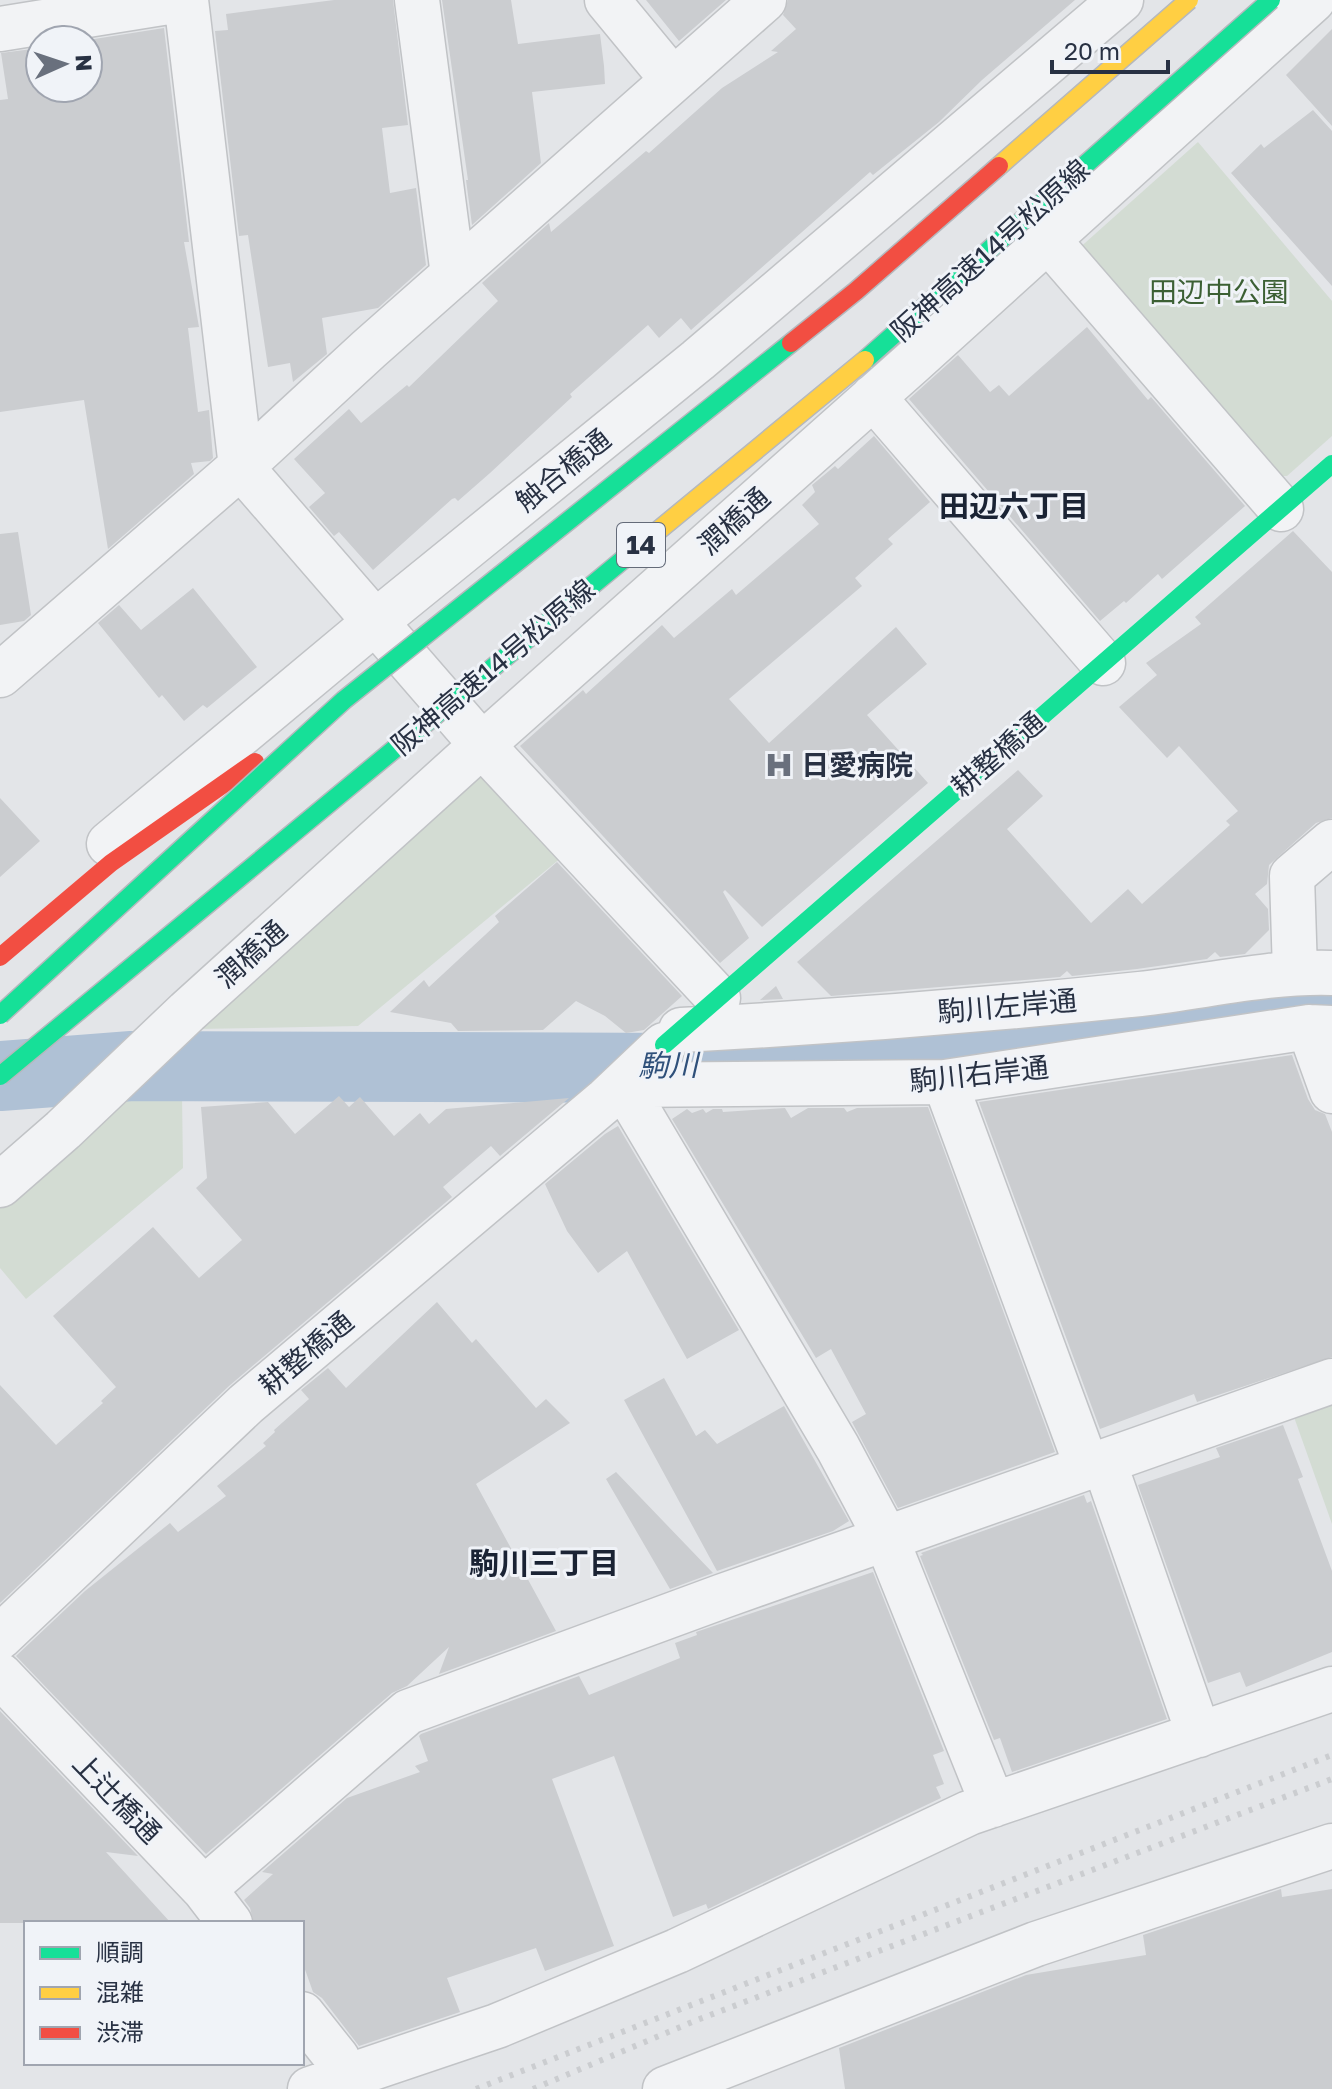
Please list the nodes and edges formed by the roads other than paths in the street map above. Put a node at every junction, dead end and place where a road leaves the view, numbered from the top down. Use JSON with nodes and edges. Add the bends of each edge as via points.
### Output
{"nodes":[{"id":1,"x":183,"y":0,"type":"edge"},
{"id":2,"x":417,"y":0,"type":"edge"},
{"id":3,"x":607,"y":0,"type":"edge"},
{"id":4,"x":764,"y":0,"type":"edge"},
{"id":5,"x":1121,"y":0,"type":"edge"},
{"id":6,"x":1189,"y":0,"type":"edge"},
{"id":7,"x":1271,"y":0,"type":"edge"},
{"id":8,"x":1313,"y":0,"type":"edge"},
{"id":9,"x":0,"y":29,"type":"edge"},
{"id":10,"x":673,"y":80,"type":"junction"},
{"id":11,"x":1048,"y":240,"type":"junction"},
{"id":12,"x":453,"y":275,"type":"junction"},
{"id":13,"x":873,"y":397,"type":"junction"},
{"id":14,"x":1332,"y":464,"type":"edge"},
{"id":15,"x":241,"y":467,"type":"junction"},
{"id":16,"x":1281,"y":509,"type":"junction"},
{"id":17,"x":374,"y":623,"type":"junction"},
{"id":18,"x":1103,"y":663,"type":"junction"},
{"id":19,"x":0,"y":675,"type":"edge"},
{"id":20,"x":344,"y":700,"type":"junction"},
{"id":21,"x":482,"y":745,"type":"junction"},
{"id":22,"x":1332,"y":842,"type":"edge"},
{"id":23,"x":0,"y":935,"type":"edge"},
{"id":24,"x":0,"y":957,"type":"edge"},
{"id":25,"x":1313,"y":972,"type":"edge"},
{"id":26,"x":718,"y":998,"type":"junction"},
{"id":27,"x":0,"y":1015,"type":"edge"},
{"id":28,"x":1320,"y":1028,"type":"edge"},
{"id":29,"x":46,"y":1038,"type":"junction"},
{"id":30,"x":673,"y":1038,"type":"junction"},
{"id":31,"x":0,"y":1076,"type":"edge"},
{"id":32,"x":945,"y":1082,"type":"junction"},
{"id":33,"x":624,"y":1084,"type":"junction"},
{"id":34,"x":0,"y":1091,"type":"edge"},
{"id":35,"x":1332,"y":1091,"type":"edge"},
{"id":36,"x":0,"y":1185,"type":"edge"},
{"id":37,"x":1332,"y":1381,"type":"edge"},
{"id":38,"x":1096,"y":1464,"type":"junction"},
{"id":39,"x":886,"y":1538,"type":"junction"},
{"id":40,"x":0,"y":1637,"type":"edge"},
{"id":41,"x":0,"y":1675,"type":"edge"},
{"id":42,"x":1332,"y":1689,"type":"edge"},
{"id":43,"x":1199,"y":1735,"type":"junction"},
{"id":44,"x":993,"y":1805,"type":"junction"},
{"id":45,"x":1332,"y":1846,"type":"edge"},
{"id":46,"x":204,"y":1889,"type":"junction"},
{"id":47,"x":228,"y":1921,"type":"edge"},
{"id":48,"x":304,"y":2017,"type":"edge"},
{"id":49,"x":333,"y":2082,"type":"edge"},
{"id":50,"x":665,"y":2089,"type":"edge"}],
"edges":[{"from":1,"to":9,"type":"street"},
{"from":1,"to":15,"type":"street"},
{"from":2,"to":12,"type":"street"},
{"from":3,"to":10,"type":"street"},
{"from":4,"to":10,"type":"street"},
{"from":5,"to":17,"type":"street","name":"触合橋通","via":[[698,360]]},
{"from":6,"to":20,"type":"main road","name":"阪神高速14号松原線","number":"14","bridge":true,"via":[[856,291]]},
{"from":7,"to":29,"type":"main road","name":"阪神高速14号松原線","number":"14","bridge":true,"via":[[896,334]]},
{"from":8,"to":11,"type":"street","name":"潤橋通"},
{"from":10,"to":12,"type":"street"},
{"from":11,"to":13,"type":"street","name":"潤橋通"},
{"from":11,"to":16,"type":"street"},
{"from":12,"to":15,"type":"street"},
{"from":13,"to":18,"type":"street"},
{"from":13,"to":21,"type":"street","name":"潤橋通"},
{"from":14,"to":16,"type":"main road","name":"耕整橋通"},
{"from":15,"to":17,"type":"street"},
{"from":15,"to":19,"type":"street"},
{"from":16,"to":18,"type":"main road","name":"耕整橋通"},
{"from":17,"to":21,"type":"street"},
{"from":17,"to":23,"type":"street","name":"触合橋通"},
{"from":18,"to":26,"type":"main road","name":"耕整橋通"},
{"from":20,"to":24,"type":"main road","bridge":true,"via":[[111,863]]},
{"from":20,"to":27,"type":"main road","name":"阪神高速14号松原線","number":"14","bridge":true},
{"from":21,"to":26,"type":"street"},
{"from":21,"to":36,"type":"street","name":"潤橋通"},
{"from":22,"to":25,"type":"street","via":[[1292,876]]},
{"from":25,"to":30,"type":"street","name":"駒川左岸通","via":[[1141,994]]},
{"from":26,"to":30,"type":"main road","name":"耕整橋通"},
{"from":28,"to":32,"type":"street","name":"駒川右岸通"},
{"from":28,"to":35,"type":"street"},
{"from":29,"to":31,"type":"main road","name":"阪神高速14号松原線","number":"14","bridge":true},
{"from":29,"to":34,"type":"main road","bridge":true},
{"from":30,"to":33,"type":"street","name":"耕整橋通"},
{"from":32,"to":33,"type":"street","name":"駒川右岸通"},
{"from":32,"to":38,"type":"street"},
{"from":33,"to":39,"type":"street"},
{"from":33,"to":40,"type":"street","name":"耕整橋通","via":[[246,1404]]},
{"from":37,"to":38,"type":"street"},
{"from":38,"to":39,"type":"street"},
{"from":38,"to":43,"type":"street"},
{"from":39,"to":44,"type":"street"},
{"from":39,"to":46,"type":"street","via":[[408,1712]]},
{"from":41,"to":46,"type":"street","name":"上辻橋通"},
{"from":42,"to":43,"type":"street"},
{"from":43,"to":44,"type":"street"},
{"from":44,"to":49,"type":"street","via":[[677,1951],[497,2026]]},
{"from":45,"to":50,"type":"street","via":[[1036,1944]]},
{"from":46,"to":47,"type":"street","name":"上辻橋通"},
{"from":48,"to":49,"type":"street","via":[[337,2058]]}]}
